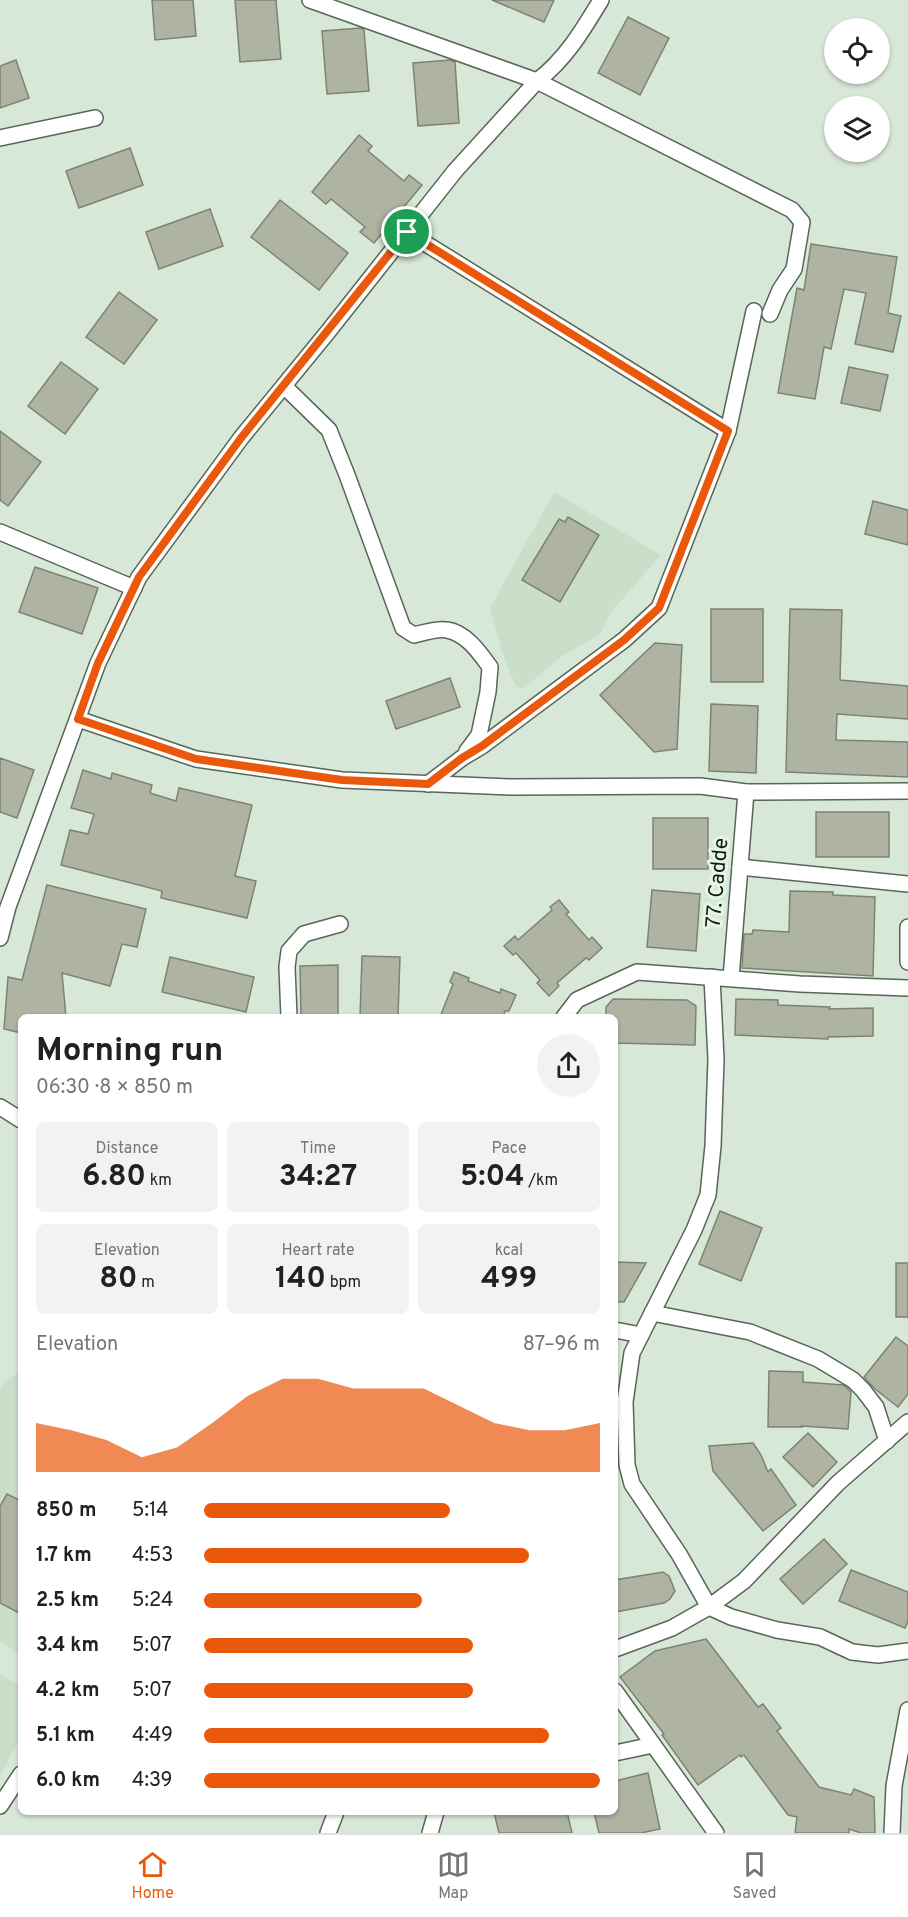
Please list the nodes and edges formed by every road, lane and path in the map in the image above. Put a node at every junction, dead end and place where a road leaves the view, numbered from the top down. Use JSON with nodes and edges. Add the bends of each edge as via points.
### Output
{"nodes":[{"id":1,"x":310,"y":0,"type":"edge"},
{"id":2,"x":601,"y":0,"type":"edge"},
{"id":3,"x":537,"y":81,"type":"junction"},
{"id":4,"x":95,"y":118,"type":"dead end"},
{"id":5,"x":0,"y":138,"type":"edge"},
{"id":6,"x":407,"y":232,"type":"junction"},
{"id":7,"x":754,"y":311,"type":"dead end"},
{"id":8,"x":770,"y":314,"type":"dead end"},
{"id":9,"x":284,"y":386,"type":"junction"},
{"id":10,"x":728,"y":431,"type":"junction"},
{"id":11,"x":0,"y":532,"type":"edge"},
{"id":12,"x":134,"y":588,"type":"junction"},
{"id":13,"x":78,"y":719,"type":"junction"},
{"id":14,"x":462,"y":758,"type":"junction"},
{"id":15,"x":428,"y":784,"type":"junction"},
{"id":16,"x":908,"y":791,"type":"edge"},
{"id":17,"x":746,"y":792,"type":"junction"},
{"id":18,"x":740,"y":867,"type":"junction"},
{"id":19,"x":908,"y":884,"type":"edge"},
{"id":20,"x":340,"y":924,"type":"dead end"},
{"id":21,"x":908,"y":927,"type":"edge"},
{"id":22,"x":0,"y":938,"type":"edge"},
{"id":23,"x":908,"y":962,"type":"edge"},
{"id":24,"x":712,"y":977,"type":"junction"},
{"id":25,"x":731,"y":978,"type":"junction"},
{"id":26,"x":908,"y":988,"type":"edge"},
{"id":27,"x":289,"y":1014,"type":"edge"},
{"id":28,"x":566,"y":1014,"type":"edge"},
{"id":29,"x":0,"y":1107,"type":"edge"},
{"id":30,"x":18,"y":1118,"type":"edge"},
{"id":31,"x":652,"y":1313,"type":"junction"},
{"id":32,"x":618,"y":1331,"type":"edge"},
{"id":33,"x":641,"y":1335,"type":"junction"},
{"id":34,"x":908,"y":1422,"type":"edge"},
{"id":35,"x":886,"y":1441,"type":"junction"},
{"id":36,"x":709,"y":1607,"type":"junction"},
{"id":37,"x":618,"y":1648,"type":"edge"},
{"id":38,"x":908,"y":1652,"type":"edge"},
{"id":39,"x":618,"y":1695,"type":"edge"},
{"id":40,"x":908,"y":1710,"type":"edge"},
{"id":41,"x":653,"y":1744,"type":"junction"},
{"id":42,"x":618,"y":1752,"type":"edge"},
{"id":43,"x":18,"y":1779,"type":"edge"},
{"id":44,"x":0,"y":1806,"type":"edge"},
{"id":45,"x":335,"y":1815,"type":"edge"},
{"id":46,"x":435,"y":1815,"type":"edge"},
{"id":47,"x":328,"y":1833,"type":"edge"},
{"id":48,"x":430,"y":1833,"type":"edge"},
{"id":49,"x":716,"y":1833,"type":"edge"},
{"id":50,"x":891,"y":1833,"type":"edge"}],
"edges":[{"from":1,"to":3,"type":"street"},
{"from":2,"to":3,"type":"street","via":[[572,45],[553,69]]},
{"from":3,"to":6,"type":"street","via":[[455,171]]},
{"from":3,"to":8,"type":"street","via":[[792,210],[802,222],[794,268]]},
{"from":4,"to":5,"type":"street"},
{"from":6,"to":9,"type":"street"},
{"from":6,"to":10,"type":"street"},
{"from":7,"to":10,"type":"street"},
{"from":9,"to":12,"type":"street","via":[[241,438]]},
{"from":9,"to":14,"type":"street","via":[[329,430],[403,628],[414,635],[446,629],[460,635],[490,667],[479,735]]},
{"from":10,"to":14,"type":"street","via":[[659,608],[624,640]]},
{"from":11,"to":12,"type":"street"},
{"from":12,"to":13,"type":"street","via":[[98,663]]},
{"from":13,"to":15,"type":"street","via":[[196,759],[342,780]]},
{"from":13,"to":22,"type":"street"},
{"from":14,"to":15,"type":"street"},
{"from":15,"to":17,"type":"street","via":[[700,786]]},
{"from":16,"to":17,"type":"street"},
{"from":17,"to":18,"type":"street","name":"77. Cadde"},
{"from":18,"to":19,"type":"street"},
{"from":18,"to":25,"type":"street","name":"77. Cadde"},
{"from":20,"to":27,"type":"street","via":[[304,934],[289,951]]},
{"from":21,"to":23,"type":"street"},
{"from":24,"to":25,"type":"street"},
{"from":24,"to":28,"type":"street","via":[[637,972],[577,1000]]},
{"from":24,"to":31,"type":"street","via":[[716,1059],[708,1195]]},
{"from":25,"to":26,"type":"street"},
{"from":29,"to":30,"type":"street"},
{"from":31,"to":33,"type":"street"},
{"from":31,"to":35,"type":"street","via":[[750,1332],[818,1359],[863,1390],[876,1407]]},
{"from":32,"to":33,"type":"street"},
{"from":33,"to":36,"type":"street","via":[[632,1353],[625,1402],[627,1465],[632,1484]]},
{"from":34,"to":35,"type":"street"},
{"from":35,"to":36,"type":"street","via":[[838,1483],[744,1581]]},
{"from":36,"to":37,"type":"street","via":[[672,1628]]},
{"from":36,"to":38,"type":"street","via":[[777,1630],[820,1637],[852,1652]]},
{"from":39,"to":41,"type":"street"},
{"from":40,"to":50,"type":"street","via":[[894,1786]]},
{"from":41,"to":42,"type":"street"},
{"from":41,"to":49,"type":"street"},
{"from":43,"to":44,"type":"street"},
{"from":45,"to":47,"type":"street"},
{"from":46,"to":48,"type":"street"}]}
